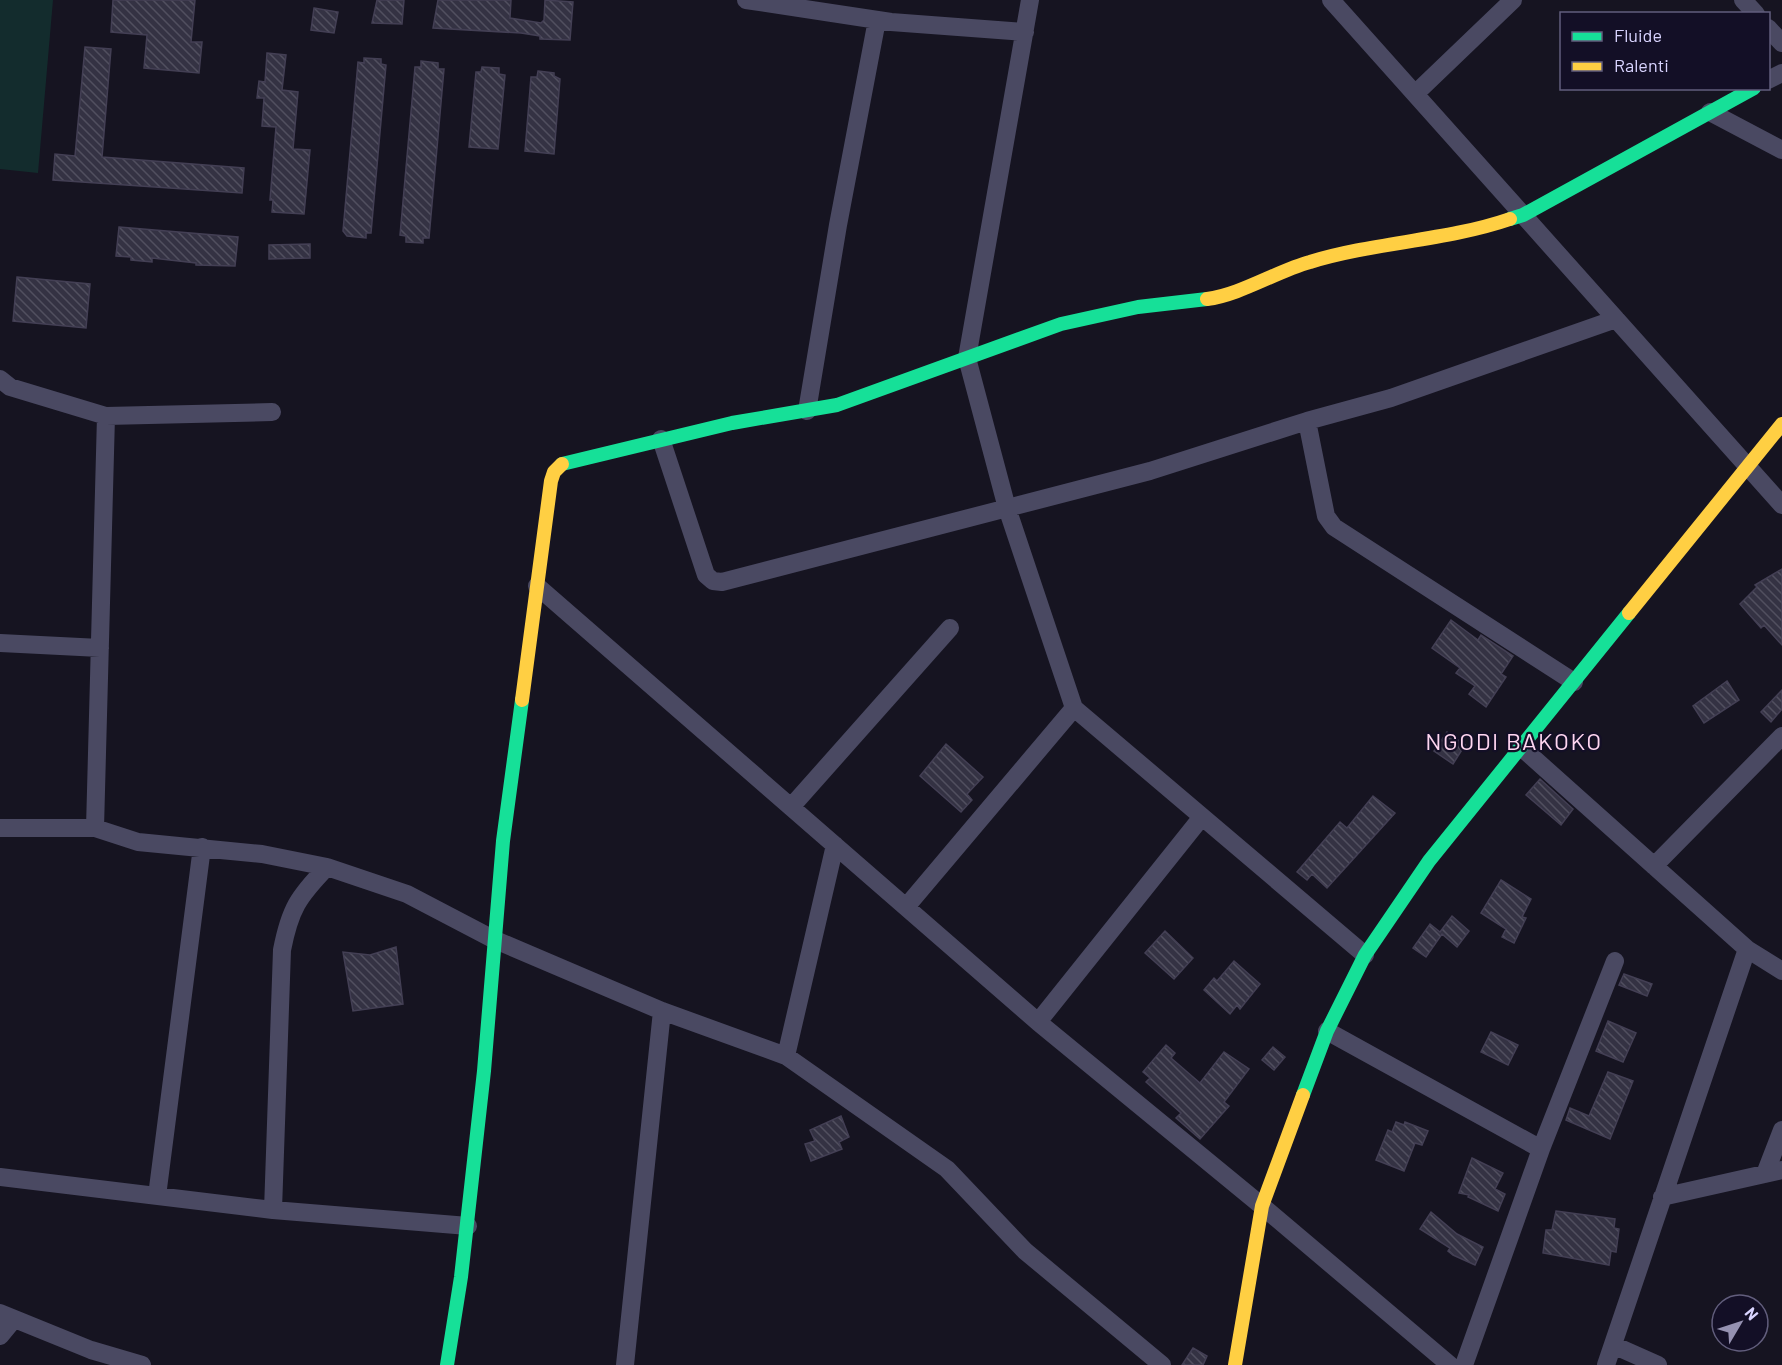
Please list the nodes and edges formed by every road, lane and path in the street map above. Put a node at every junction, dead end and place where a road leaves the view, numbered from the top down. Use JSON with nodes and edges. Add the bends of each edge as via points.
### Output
{"nodes":[{"id":1,"x":746,"y":0,"type":"edge"},
{"id":2,"x":1030,"y":0,"type":"edge"},
{"id":3,"x":1331,"y":0,"type":"edge"},
{"id":4,"x":1513,"y":0,"type":"edge"},
{"id":5,"x":1743,"y":0,"type":"edge"},
{"id":6,"x":1754,"y":12,"type":"edge"},
{"id":7,"x":877,"y":20,"type":"junction"},
{"id":8,"x":1770,"y":30,"type":"edge"},
{"id":9,"x":1025,"y":32,"type":"junction"},
{"id":10,"x":1782,"y":43,"type":"edge"},
{"id":11,"x":1750,"y":90,"type":"edge"},
{"id":12,"x":1415,"y":94,"type":"junction"},
{"id":13,"x":1710,"y":112,"type":"junction"},
{"id":14,"x":1782,"y":150,"type":"edge"},
{"id":15,"x":1523,"y":214,"type":"junction"},
{"id":16,"x":1616,"y":319,"type":"junction"},
{"id":17,"x":967,"y":358,"type":"junction"},
{"id":18,"x":0,"y":380,"type":"edge"},
{"id":19,"x":807,"y":411,"type":"junction"},
{"id":20,"x":272,"y":412,"type":"dead end"},
{"id":21,"x":106,"y":416,"type":"junction"},
{"id":22,"x":1307,"y":421,"type":"junction"},
{"id":23,"x":1782,"y":424,"type":"edge"},
{"id":24,"x":662,"y":439,"type":"junction"},
{"id":25,"x":1749,"y":468,"type":"junction"},
{"id":26,"x":1782,"y":505,"type":"edge"},
{"id":27,"x":1007,"y":508,"type":"junction"},
{"id":28,"x":537,"y":586,"type":"junction"},
{"id":29,"x":950,"y":628,"type":"dead end"},
{"id":30,"x":0,"y":643,"type":"edge"},
{"id":31,"x":100,"y":648,"type":"junction"},
{"id":32,"x":1574,"y":682,"type":"junction"},
{"id":33,"x":1074,"y":708,"type":"junction"},
{"id":34,"x":1780,"y":743,"type":"edge"},
{"id":35,"x":1521,"y":747,"type":"junction"},
{"id":36,"x":791,"y":807,"type":"junction"},
{"id":37,"x":1201,"y":818,"type":"junction"},
{"id":38,"x":0,"y":828,"type":"edge"},
{"id":39,"x":95,"y":828,"type":"junction"},
{"id":40,"x":835,"y":845,"type":"junction"},
{"id":41,"x":202,"y":847,"type":"junction"},
{"id":42,"x":1654,"y":866,"type":"junction"},
{"id":43,"x":327,"y":867,"type":"junction"},
{"id":44,"x":906,"y":907,"type":"junction"},
{"id":45,"x":492,"y":939,"type":"junction"},
{"id":46,"x":1747,"y":949,"type":"junction"},
{"id":47,"x":1365,"y":955,"type":"junction"},
{"id":48,"x":1615,"y":961,"type":"dead end"},
{"id":49,"x":1782,"y":971,"type":"edge"},
{"id":50,"x":662,"y":1011,"type":"junction"},
{"id":51,"x":1038,"y":1022,"type":"junction"},
{"id":52,"x":1327,"y":1031,"type":"junction"},
{"id":53,"x":786,"y":1056,"type":"junction"},
{"id":54,"x":1782,"y":1130,"type":"edge"},
{"id":55,"x":1541,"y":1149,"type":"junction"},
{"id":56,"x":1774,"y":1172,"type":"edge"},
{"id":57,"x":0,"y":1177,"type":"edge"},
{"id":58,"x":157,"y":1196,"type":"junction"},
{"id":59,"x":1662,"y":1197,"type":"junction"},
{"id":60,"x":1263,"y":1206,"type":"junction"},
{"id":61,"x":273,"y":1210,"type":"junction"},
{"id":62,"x":468,"y":1226,"type":"junction"},
{"id":63,"x":7,"y":1316,"type":"edge"},
{"id":64,"x":0,"y":1336,"type":"edge"},
{"id":65,"x":1613,"y":1344,"type":"junction"},
{"id":66,"x":142,"y":1365,"type":"edge"},
{"id":67,"x":447,"y":1365,"type":"edge"},
{"id":68,"x":625,"y":1365,"type":"edge"},
{"id":69,"x":1162,"y":1365,"type":"edge"},
{"id":70,"x":1235,"y":1365,"type":"edge"},
{"id":71,"x":1450,"y":1365,"type":"edge"},
{"id":72,"x":1464,"y":1365,"type":"edge"},
{"id":73,"x":1606,"y":1365,"type":"edge"},
{"id":74,"x":1658,"y":1365,"type":"edge"}],
"edges":[{"from":1,"to":7,"type":"street"},
{"from":2,"to":9,"type":"street"},
{"from":3,"to":12,"type":"street"},
{"from":4,"to":12,"type":"street"},
{"from":5,"to":6,"type":"street"},
{"from":7,"to":9,"type":"street"},
{"from":7,"to":19,"type":"street"},
{"from":8,"to":10,"type":"street"},
{"from":9,"to":17,"type":"street"},
{"from":11,"to":13,"type":"street"},
{"from":12,"to":15,"type":"street"},
{"from":13,"to":14,"type":"street"},
{"from":13,"to":15,"type":"street"},
{"from":15,"to":16,"type":"street"},
{"from":15,"to":17,"type":"street","via":[[1486,227],[1375,245],[1308,262],[1213,298],[1138,307],[1061,324]]},
{"from":16,"to":22,"type":"street","via":[[1391,398]]},
{"from":16,"to":25,"type":"street"},
{"from":17,"to":19,"type":"street","via":[[881,391]]},
{"from":17,"to":27,"type":"street"},
{"from":18,"to":21,"type":"street","via":[[10,387]]},
{"from":19,"to":24,"type":"street"},
{"from":20,"to":21,"type":"street"},
{"from":21,"to":31,"type":"street"},
{"from":22,"to":27,"type":"street","via":[[1150,471]]},
{"from":22,"to":32,"type":"street","via":[[1326,516],[1334,526]]},
{"from":23,"to":25,"type":"street"},
{"from":24,"to":27,"type":"street","via":[[706,575],[722,582]]},
{"from":24,"to":28,"type":"street","via":[[559,466],[552,481]]},
{"from":25,"to":26,"type":"street"},
{"from":25,"to":32,"type":"street"},
{"from":27,"to":33,"type":"street"},
{"from":28,"to":36,"type":"street"},
{"from":28,"to":45,"type":"street"},
{"from":29,"to":36,"type":"street"},
{"from":30,"to":31,"type":"street"},
{"from":31,"to":39,"type":"street"},
{"from":32,"to":35,"type":"street"},
{"from":33,"to":37,"type":"street"},
{"from":33,"to":44,"type":"street"},
{"from":34,"to":42,"type":"street"},
{"from":35,"to":42,"type":"street"},
{"from":35,"to":47,"type":"street","via":[[1429,861]]},
{"from":36,"to":40,"type":"street"},
{"from":37,"to":47,"type":"street"},
{"from":37,"to":51,"type":"street"},
{"from":38,"to":39,"type":"street"},
{"from":39,"to":41,"type":"street","via":[[138,842]]},
{"from":40,"to":44,"type":"street"},
{"from":40,"to":53,"type":"street"},
{"from":41,"to":43,"type":"street"},
{"from":41,"to":58,"type":"street"},
{"from":42,"to":46,"type":"street"},
{"from":43,"to":45,"type":"street","via":[[407,894]]},
{"from":43,"to":61,"type":"street","via":[[303,891],[292,912],[282,950]]},
{"from":44,"to":51,"type":"street"},
{"from":45,"to":50,"type":"street"},
{"from":45,"to":62,"type":"street","via":[[484,1071]]},
{"from":46,"to":49,"type":"street"},
{"from":46,"to":59,"type":"street"},
{"from":47,"to":52,"type":"street"},
{"from":48,"to":55,"type":"street"},
{"from":50,"to":53,"type":"street"},
{"from":50,"to":68,"type":"street"},
{"from":51,"to":60,"type":"street"},
{"from":52,"to":55,"type":"street"},
{"from":52,"to":60,"type":"street"},
{"from":53,"to":69,"type":"street","via":[[947,1169],[1025,1251]]},
{"from":54,"to":56,"type":"street"},
{"from":55,"to":72,"type":"street"},
{"from":56,"to":59,"type":"street"},
{"from":57,"to":58,"type":"street"},
{"from":58,"to":61,"type":"street"},
{"from":59,"to":65,"type":"street"},
{"from":60,"to":70,"type":"street"},
{"from":60,"to":71,"type":"street"},
{"from":61,"to":62,"type":"street"},
{"from":62,"to":67,"type":"street"},
{"from":63,"to":64,"type":"street"},
{"from":63,"to":66,"type":"street","via":[[91,1350]]},
{"from":65,"to":73,"type":"street"},
{"from":65,"to":74,"type":"street"}]}
